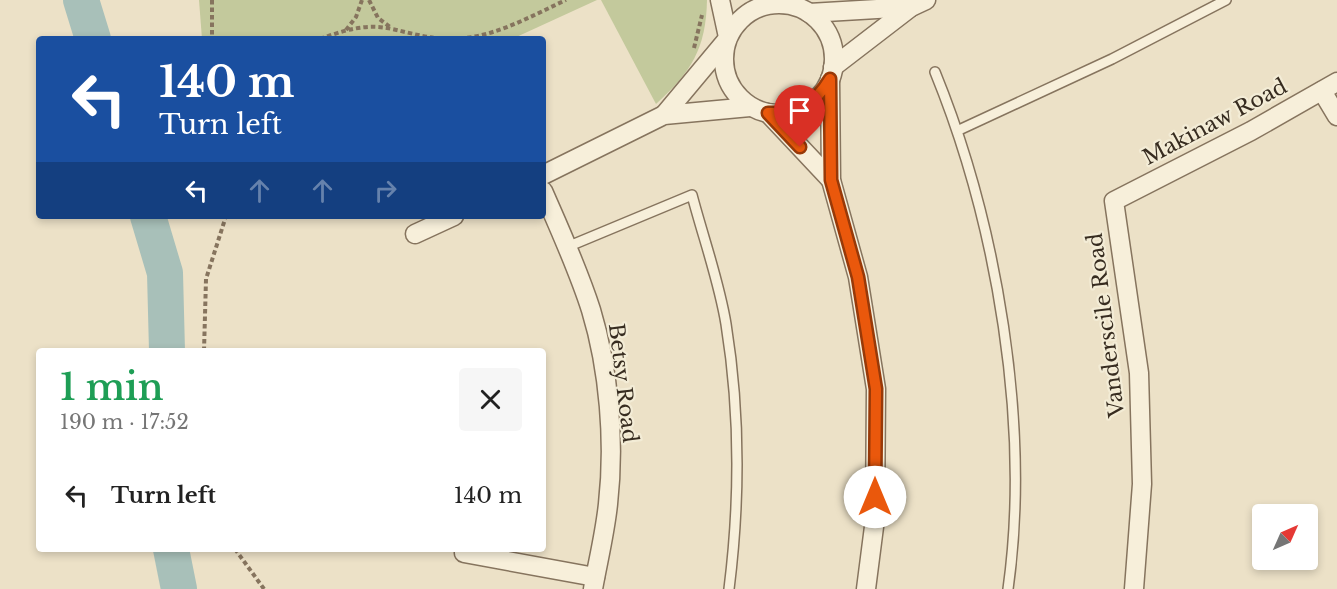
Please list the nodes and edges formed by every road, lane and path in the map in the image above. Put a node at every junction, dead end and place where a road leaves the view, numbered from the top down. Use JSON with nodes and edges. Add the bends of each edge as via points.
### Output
{"nodes":[{"id":1,"x":212,"y":0,"type":"edge"},
{"id":2,"x":362,"y":0,"type":"edge"},
{"id":3,"x":369,"y":0,"type":"edge"},
{"id":4,"x":566,"y":0,"type":"edge"},
{"id":5,"x":720,"y":0,"type":"edge"},
{"id":6,"x":1226,"y":0,"type":"edge"},
{"id":7,"x":918,"y":3,"type":"edge"},
{"id":8,"x":796,"y":6,"type":"edge"},
{"id":9,"x":702,"y":10,"type":"dead end"},
{"id":10,"x":392,"y":29,"type":"junction"},
{"id":11,"x":346,"y":30,"type":"junction"},
{"id":12,"x":212,"y":36,"type":"edge"},
{"id":13,"x":329,"y":36,"type":"edge"},
{"id":14,"x":418,"y":36,"type":"edge"},
{"id":15,"x":474,"y":36,"type":"edge"},
{"id":16,"x":727,"y":39,"type":"junction"},
{"id":17,"x":691,"y":54,"type":"dead end"},
{"id":18,"x":935,"y":72,"type":"dead end"},
{"id":19,"x":832,"y":73,"type":"junction"},
{"id":20,"x":1330,"y":86,"type":"edge"},
{"id":21,"x":750,"y":107,"type":"junction"},
{"id":22,"x":768,"y":113,"type":"junction"},
{"id":23,"x":664,"y":116,"type":"junction"},
{"id":24,"x":1337,"y":116,"type":"edge"},
{"id":25,"x":959,"y":130,"type":"junction"},
{"id":26,"x":546,"y":174,"type":"edge"},
{"id":27,"x":831,"y":180,"type":"junction"},
{"id":28,"x":546,"y":198,"type":"edge"},
{"id":29,"x":1114,"y":201,"type":"joint"},
{"id":30,"x":225,"y":219,"type":"edge"},
{"id":31,"x":448,"y":219,"type":"edge"},
{"id":32,"x":416,"y":234,"type":"dead end"},
{"id":33,"x":567,"y":246,"type":"junction"},
{"id":34,"x":204,"y":348,"type":"edge"},
{"id":35,"x":237,"y":552,"type":"edge"},
{"id":36,"x":464,"y":553,"type":"dead end"},
{"id":37,"x":594,"y":583,"type":"edge"},
{"id":38,"x":264,"y":589,"type":"edge"},
{"id":39,"x":729,"y":589,"type":"edge"},
{"id":40,"x":866,"y":589,"type":"edge"},
{"id":41,"x":1008,"y":589,"type":"edge"},
{"id":42,"x":1134,"y":589,"type":"edge"}],
"edges":[{"from":1,"to":12,"type":"path"},
{"from":2,"to":11,"type":"path"},
{"from":3,"to":10,"type":"path","via":[[378,18]]},
{"from":4,"to":15,"type":"path","via":[[514,25]]},
{"from":5,"to":16,"type":"street"},
{"from":6,"to":25,"type":"lane","via":[[1113,59]]},
{"from":7,"to":8,"type":"street"},
{"from":7,"to":19,"type":"street"},
{"from":8,"to":16,"type":"street","via":[[762,6],[742,18]]},
{"from":8,"to":19,"type":"street","via":[[821,24],[829,37]]},
{"from":9,"to":17,"type":"path"},
{"from":10,"to":11,"type":"path"},
{"from":10,"to":14,"type":"path"},
{"from":11,"to":13,"type":"path"},
{"from":16,"to":21,"type":"street","via":[[723,59],[727,78]]},
{"from":16,"to":23,"type":"street"},
{"from":18,"to":25,"type":"lane"},
{"from":19,"to":22,"type":"street","via":[[820,96],[805,107],[787,114]]},
{"from":19,"to":27,"type":"street"},
{"from":20,"to":24,"type":"street"},
{"from":20,"to":29,"type":"street","name":"Makinaw Road"},
{"from":21,"to":22,"type":"street"},
{"from":21,"to":23,"type":"street"},
{"from":22,"to":27,"type":"street"},
{"from":23,"to":26,"type":"street"},
{"from":25,"to":41,"type":"lane","via":[[980,203],[1006,352],[1013,419]]},
{"from":27,"to":40,"type":"street","via":[[858,277],[876,389],[875,519]]},
{"from":28,"to":33,"type":"street","name":"Betsy Road"},
{"from":29,"to":42,"type":"street","name":"Vanderscile Road","via":[[1139,373],[1142,484]]},
{"from":30,"to":34,"type":"path","via":[[206,279]]},
{"from":31,"to":32,"type":"street"},
{"from":33,"to":37,"type":"street","name":"Betsy Road","via":[[599,340],[608,419],[609,502]]},
{"from":33,"to":39,"type":"lane","via":[[692,195],[726,322],[737,436],[734,553]]},
{"from":35,"to":38,"type":"path"},
{"from":36,"to":37,"type":"street"}]}
